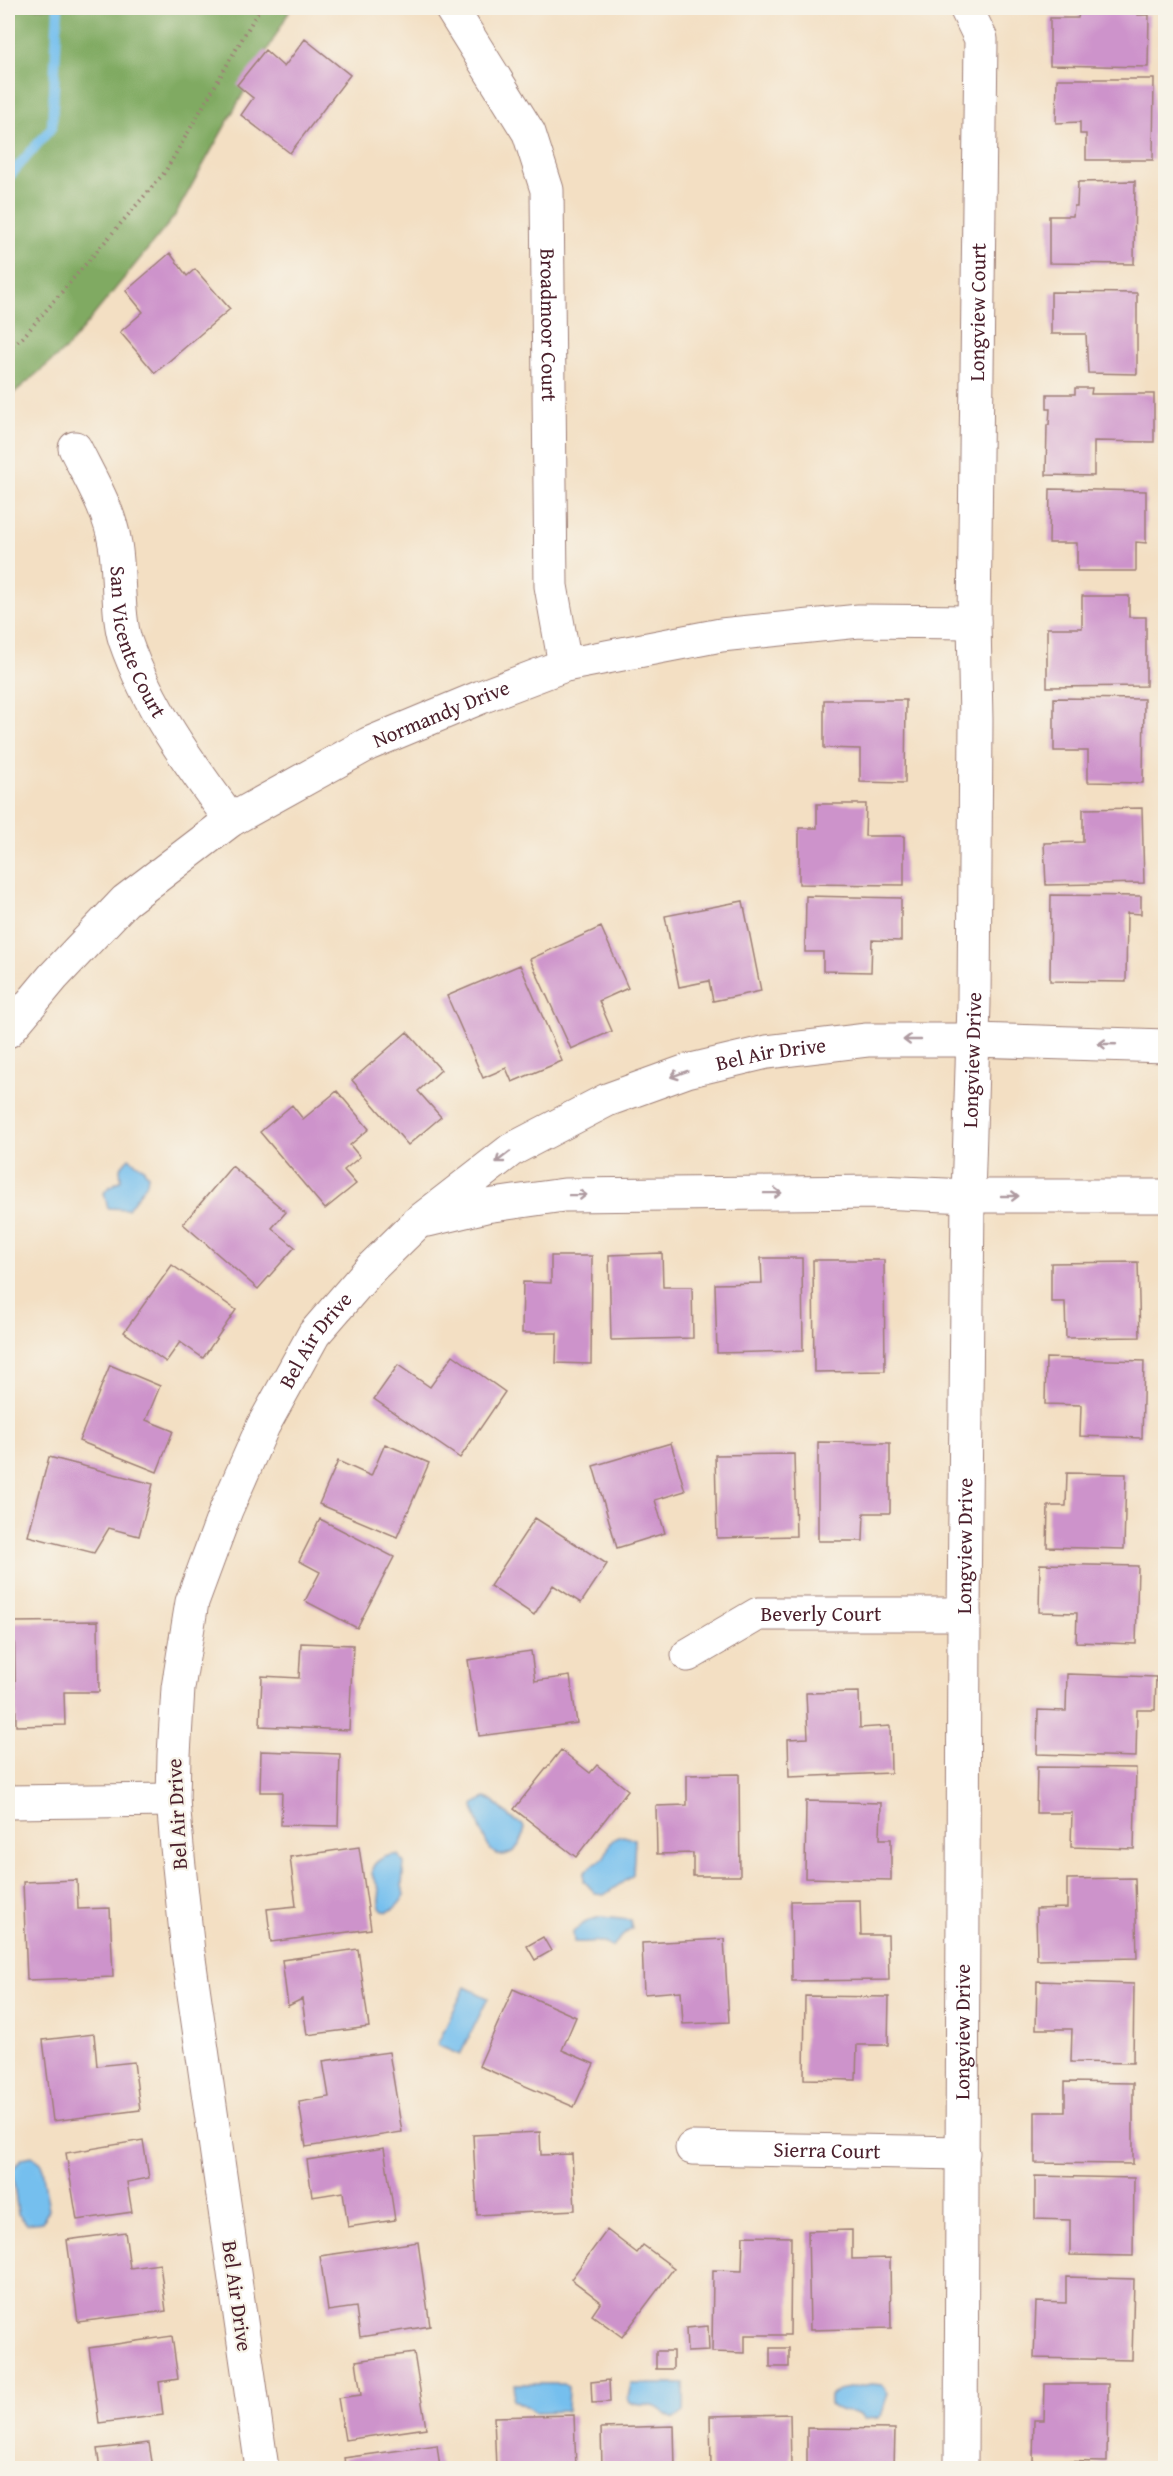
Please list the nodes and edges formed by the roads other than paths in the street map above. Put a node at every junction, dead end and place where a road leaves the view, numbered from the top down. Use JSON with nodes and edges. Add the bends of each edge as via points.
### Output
{"nodes":[{"id":1,"x":451,"y":8,"type":"edge"},
{"id":2,"x":966,"y":8,"type":"edge"},
{"id":3,"x":75,"y":448,"type":"dead end"},
{"id":4,"x":974,"y":621,"type":"junction"},
{"id":5,"x":565,"y":665,"type":"junction"},
{"id":6,"x":231,"y":819,"type":"junction"},
{"id":7,"x":8,"y":1031,"type":"edge"},
{"id":8,"x":974,"y":1040,"type":"junction"},
{"id":9,"x":1166,"y":1046,"type":"edge"},
{"id":10,"x":968,"y":1196,"type":"junction"},
{"id":11,"x":1166,"y":1196,"type":"edge"},
{"id":12,"x":417,"y":1223,"type":"junction"},
{"id":13,"x":964,"y":1614,"type":"junction"},
{"id":14,"x":688,"y":1655,"type":"dead end"},
{"id":15,"x":173,"y":1800,"type":"junction"},
{"id":16,"x":8,"y":1802,"type":"edge"},
{"id":17,"x":692,"y":2148,"type":"dead end"},
{"id":18,"x":963,"y":2153,"type":"junction"},
{"id":19,"x":262,"y":2469,"type":"edge"},
{"id":20,"x":961,"y":2469,"type":"edge"}],
"edges":[{"from":1,"to":5,"type":"street","name":"Broadmoor Court","via":[[529,133],[547,190],[551,585]]},
{"from":2,"to":4,"type":"street","name":"Longview Court","via":[[981,39]]},
{"from":3,"to":6,"type":"street","name":"San Vicente Court","via":[[107,516],[124,637],[147,695],[181,751]]},
{"from":4,"to":5,"type":"street","name":"Normandy Drive","via":[[859,621],[721,635]]},
{"from":4,"to":8,"type":"street","name":"Longview Drive"},
{"from":5,"to":6,"type":"street","name":"Normandy Drive","via":[[368,744]]},
{"from":6,"to":7,"type":"street","name":"Normandy Drive","via":[[125,902],[52,976]]},
{"from":9,"to":8,"type":"street","name":"Bel Air Drive","one_way":true},
{"from":8,"to":10,"type":"street","name":"Longview Drive"},
{"from":8,"to":12,"type":"street","name":"Bel Air Drive","one_way":true,"via":[[867,1040],[767,1052],[687,1071],[607,1100],[511,1150]]},
{"from":10,"to":11,"type":"street","one_way":true},
{"from":12,"to":10,"type":"street","one_way":true,"via":[[486,1206],[564,1195],[880,1192]]},
{"from":10,"to":13,"type":"street","name":"Longview Drive"},
{"from":12,"to":15,"type":"street","name":"Bel Air Drive","via":[[372,1267],[314,1334],[263,1426],[226,1510],[192,1602],[178,1688]]},
{"from":13,"to":14,"type":"street","name":"Beverly Court","via":[[758,1614]]},
{"from":13,"to":18,"type":"street","name":"Longview Drive"},
{"from":15,"to":16,"type":"street"},
{"from":15,"to":19,"type":"street","name":"Bel Air Drive","via":[[188,1952]]},
{"from":17,"to":18,"type":"street","name":"Sierra Court"},
{"from":18,"to":20,"type":"street","name":"Longview Drive"}]}
